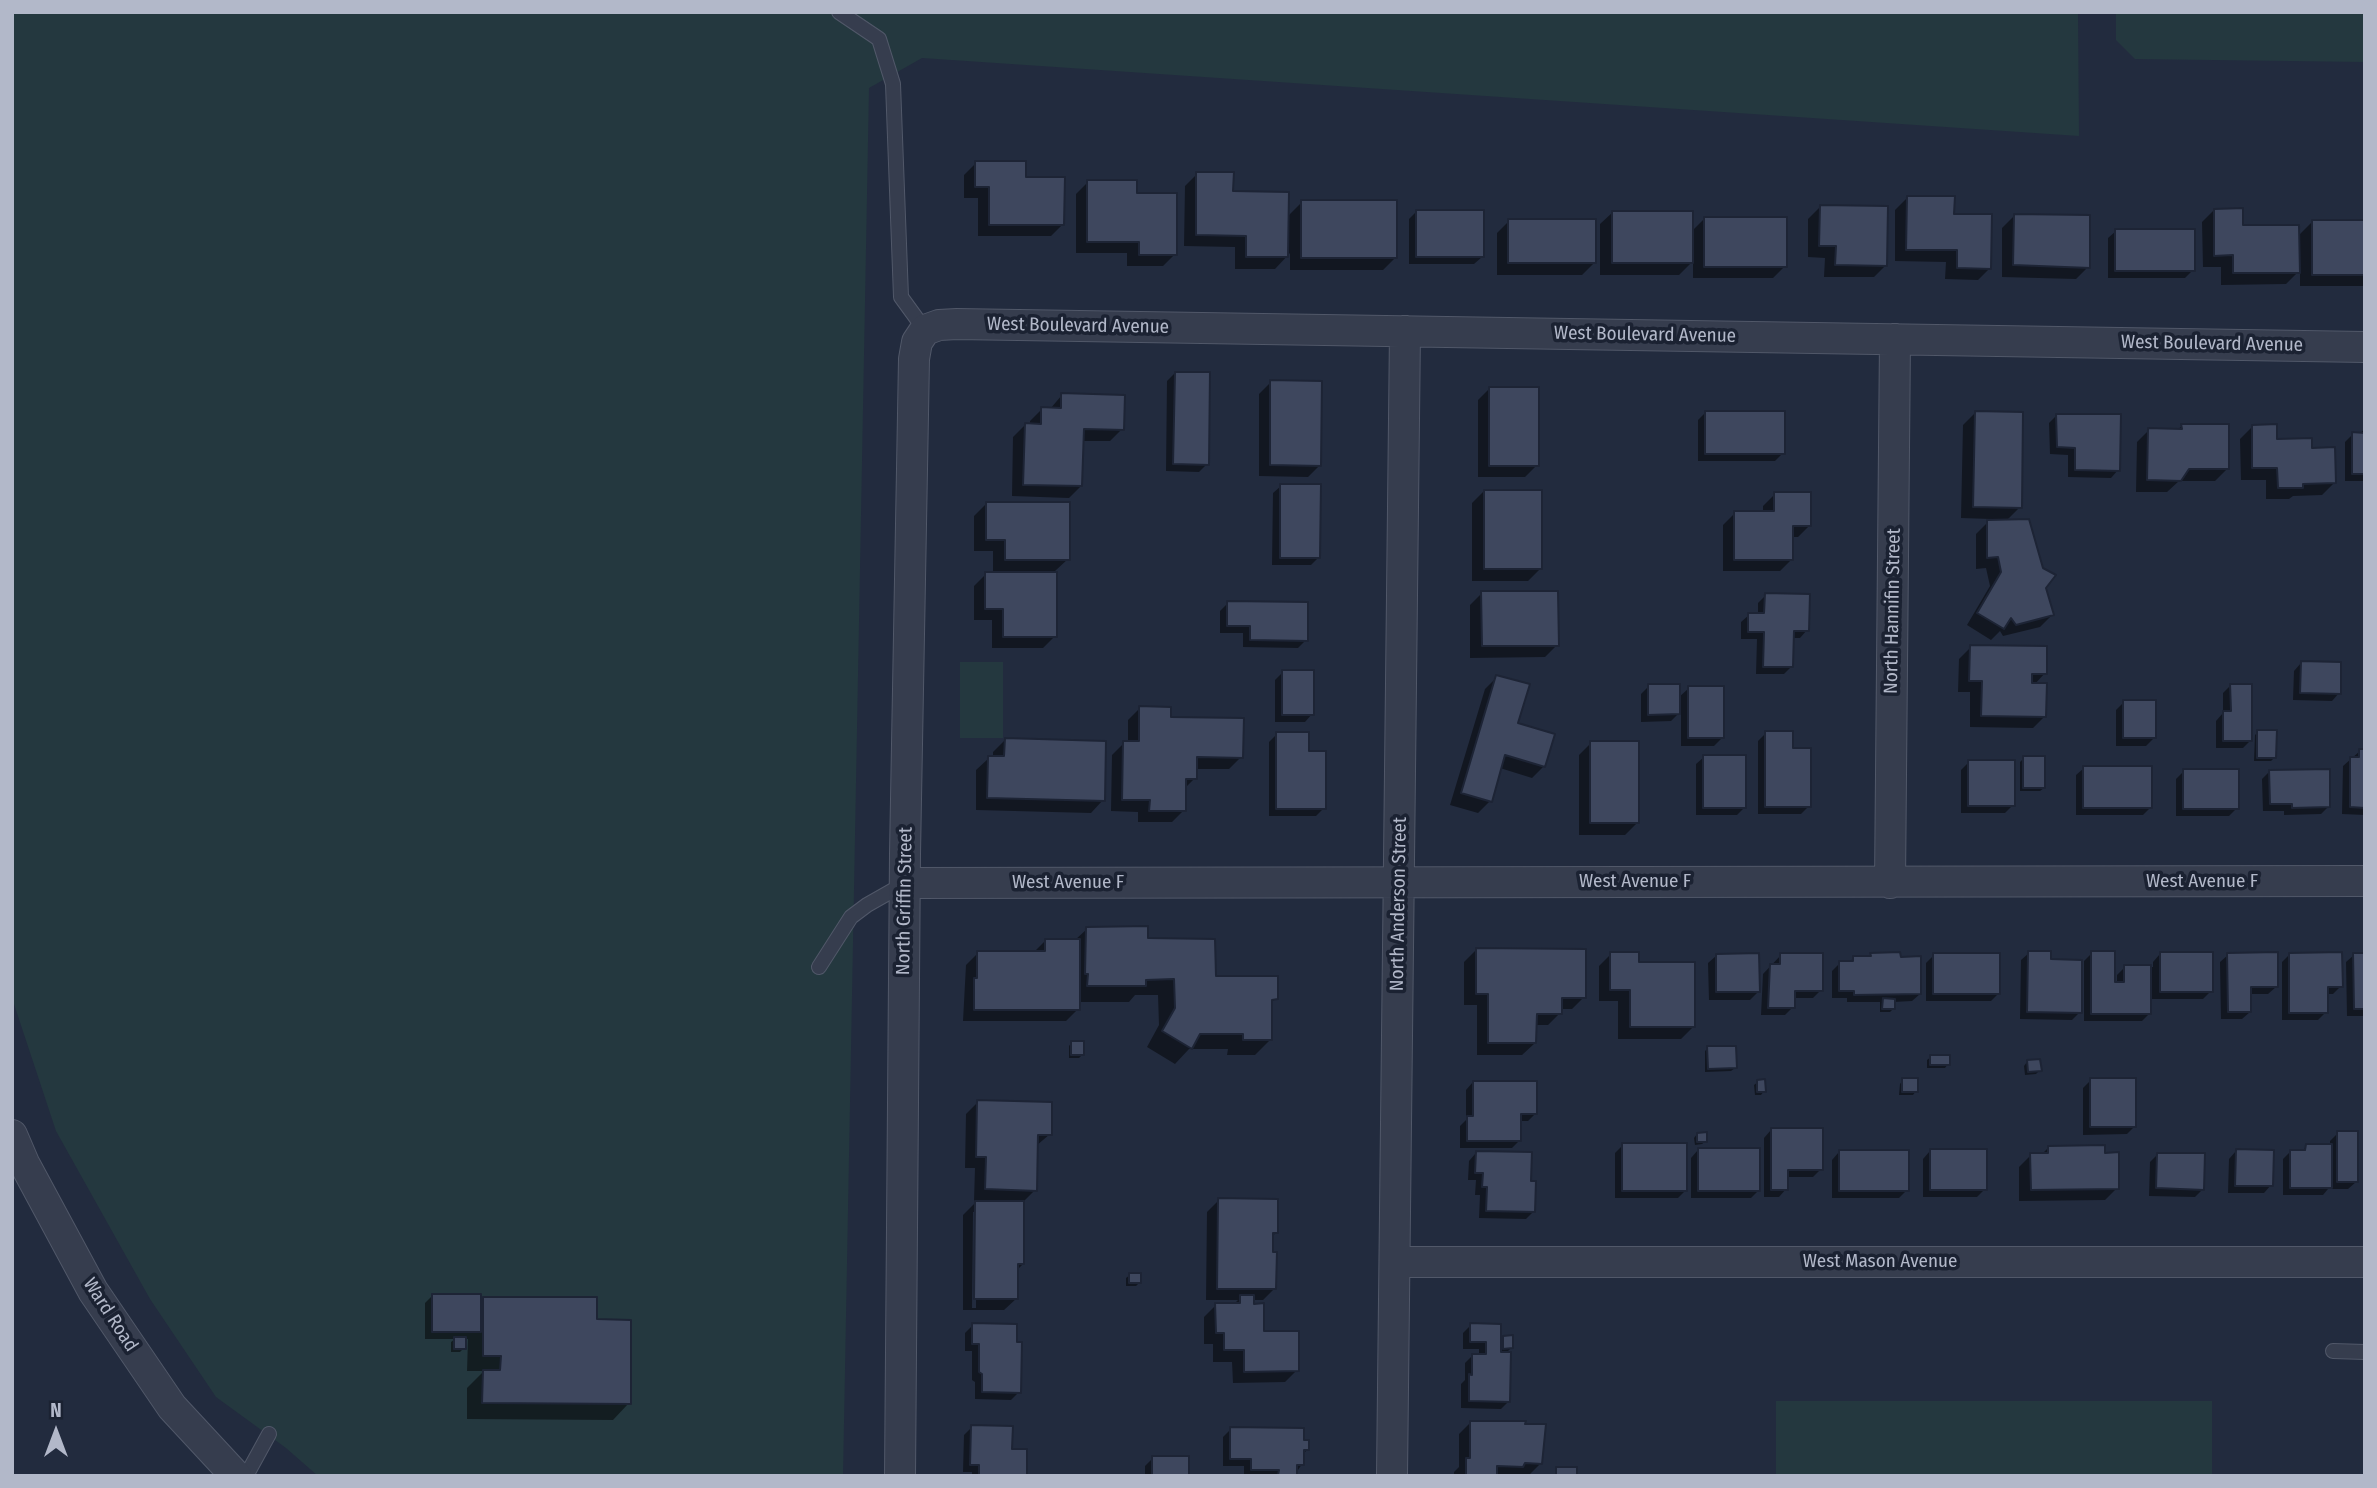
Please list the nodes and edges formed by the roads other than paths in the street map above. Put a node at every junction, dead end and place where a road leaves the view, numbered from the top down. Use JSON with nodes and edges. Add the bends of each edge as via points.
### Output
{"nodes":[{"id":1,"x":839,"y":12,"type":"edge"},
{"id":2,"x":925,"y":330,"type":"junction"},
{"id":3,"x":1405,"y":331,"type":"junction"},
{"id":4,"x":1895,"y":340,"type":"junction"},
{"id":5,"x":2365,"y":347,"type":"edge"},
{"id":6,"x":1399,"y":881,"type":"junction"},
{"id":7,"x":2365,"y":881,"type":"edge"},
{"id":8,"x":905,"y":883,"type":"junction"},
{"id":9,"x":1890,"y":883,"type":"junction"},
{"id":10,"x":819,"y":967,"type":"dead end"},
{"id":11,"x":12,"y":1135,"type":"edge"},
{"id":12,"x":1395,"y":1262,"type":"junction"},
{"id":13,"x":2365,"y":1262,"type":"edge"},
{"id":14,"x":2333,"y":1351,"type":"dead end"},
{"id":15,"x":2365,"y":1352,"type":"edge"},
{"id":16,"x":270,"y":1434,"type":"dead end"},
{"id":17,"x":236,"y":1476,"type":"edge"},
{"id":18,"x":246,"y":1476,"type":"edge"},
{"id":19,"x":900,"y":1476,"type":"edge"},
{"id":20,"x":1392,"y":1476,"type":"edge"}],
"edges":[{"from":1,"to":2,"type":"lane","via":[[878,39],[894,84],[901,297]]},
{"from":2,"to":3,"type":"street","name":"West Boulevard Avenue","via":[[957,324]]},
{"from":2,"to":8,"type":"street","name":"North Griffin Street","via":[[914,359]]},
{"from":3,"to":4,"type":"street","name":"West Boulevard Avenue"},
{"from":3,"to":6,"type":"street","name":"North Anderson Street"},
{"from":4,"to":5,"type":"street","name":"West Boulevard Avenue"},
{"from":4,"to":9,"type":"street","name":"North Hannifin Street"},
{"from":6,"to":8,"type":"street","name":"West Avenue F"},
{"from":6,"to":9,"type":"street","name":"West Avenue F"},
{"from":6,"to":12,"type":"street","name":"North Anderson Street"},
{"from":7,"to":9,"type":"street","name":"West Avenue F"},
{"from":8,"to":10,"type":"lane","via":[[851,917]]},
{"from":8,"to":19,"type":"street","name":"North Griffin Street"},
{"from":11,"to":17,"type":"street","name":"Ward Road","via":[[93,1291],[172,1408]]},
{"from":12,"to":13,"type":"street","name":"West Mason Avenue"},
{"from":12,"to":20,"type":"street","name":"North Anderson Street"},
{"from":14,"to":15,"type":"lane"},
{"from":16,"to":18,"type":"lane"}]}
